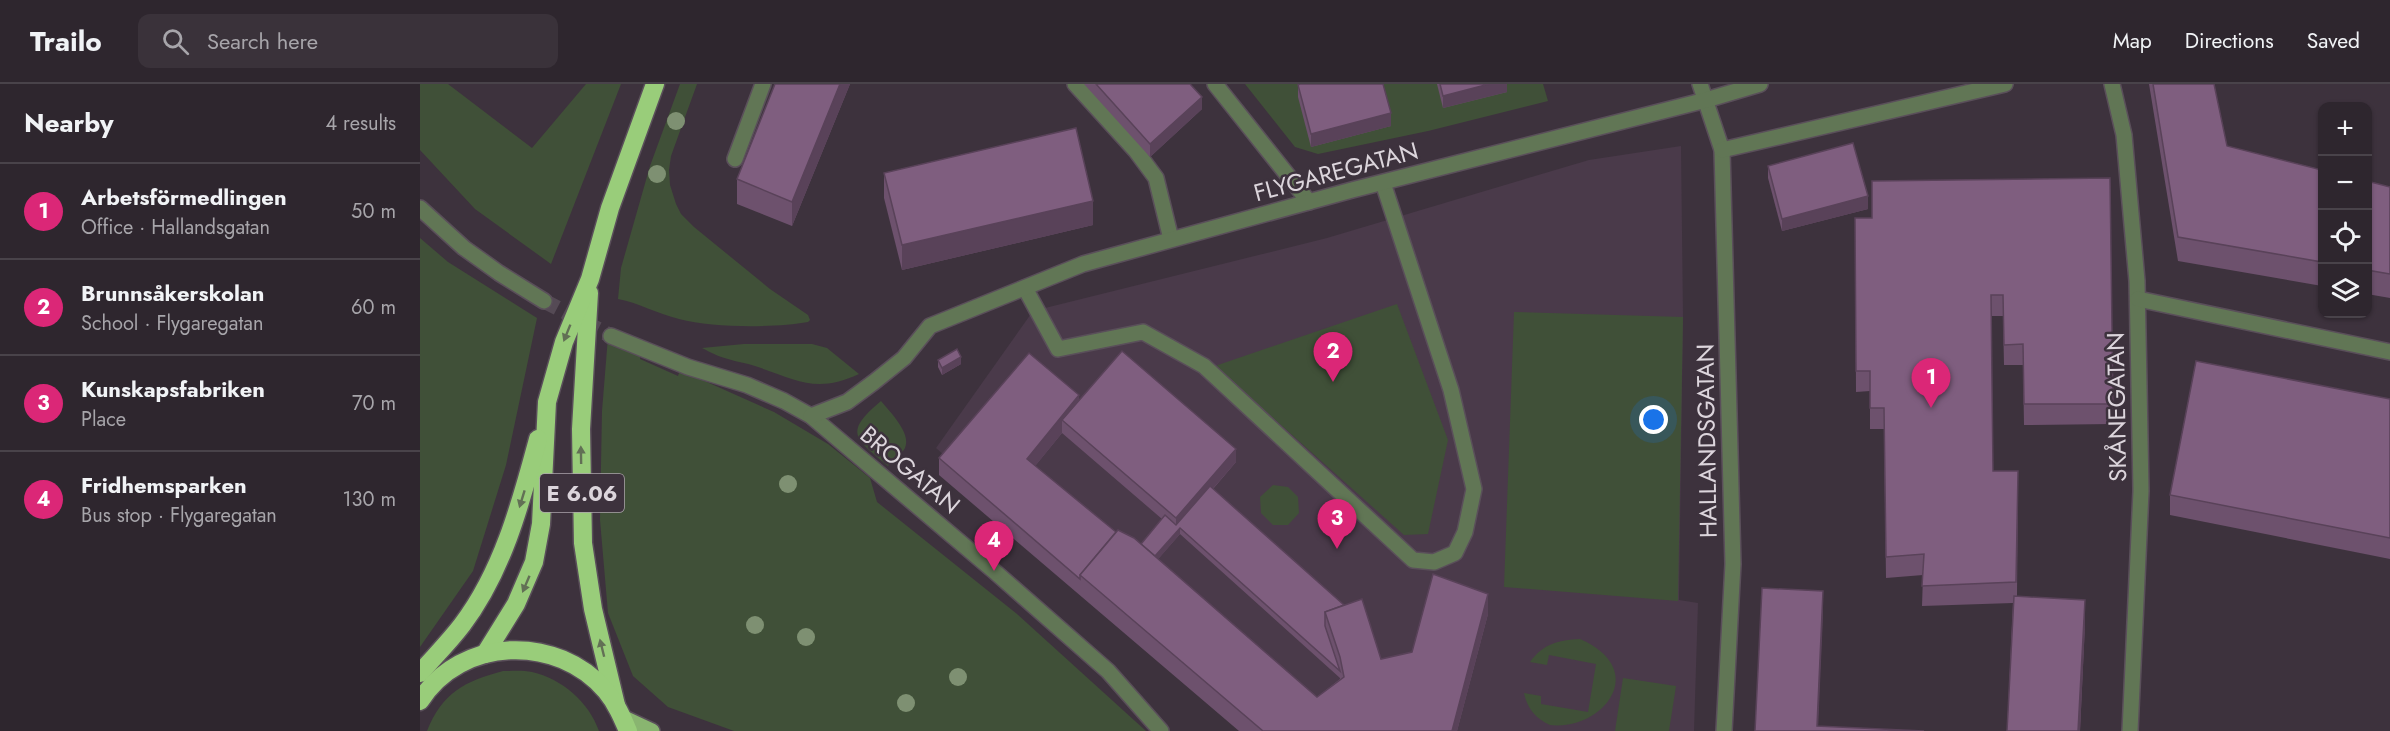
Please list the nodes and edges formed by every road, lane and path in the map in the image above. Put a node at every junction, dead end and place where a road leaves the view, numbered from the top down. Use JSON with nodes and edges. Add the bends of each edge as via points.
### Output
{"nodes":[{"id":1,"x":655,"y":84,"type":"edge"},
{"id":2,"x":764,"y":84,"type":"edge"},
{"id":3,"x":1075,"y":84,"type":"edge"},
{"id":4,"x":1215,"y":84,"type":"edge"},
{"id":5,"x":1700,"y":84,"type":"edge"},
{"id":6,"x":1760,"y":84,"type":"edge"},
{"id":7,"x":2005,"y":84,"type":"edge"},
{"id":8,"x":2112,"y":84,"type":"edge"},
{"id":9,"x":1706,"y":100,"type":"junction"},
{"id":10,"x":1722,"y":150,"type":"junction"},
{"id":11,"x":735,"y":159,"type":"dead end"},
{"id":12,"x":1383,"y":183,"type":"junction"},
{"id":13,"x":1309,"y":202,"type":"junction"},
{"id":14,"x":420,"y":208,"type":"edge"},
{"id":15,"x":1171,"y":239,"type":"junction"},
{"id":16,"x":590,"y":279,"type":"junction"},
{"id":17,"x":1025,"y":288,"type":"junction"},
{"id":18,"x":2138,"y":299,"type":"junction"},
{"id":19,"x":544,"y":301,"type":"tunnel mouth"},
{"id":20,"x":611,"y":336,"type":"tunnel mouth"},
{"id":21,"x":2390,"y":352,"type":"edge"},
{"id":22,"x":547,"y":402,"type":"junction"},
{"id":23,"x":811,"y":416,"type":"junction"},
{"id":24,"x":485,"y":654,"type":"junction"},
{"id":25,"x":420,"y":673,"type":"edge"},
{"id":26,"x":421,"y":698,"type":"edge"},
{"id":27,"x":622,"y":718,"type":"edge"},
{"id":28,"x":652,"y":731,"type":"edge"},
{"id":29,"x":1161,"y":731,"type":"edge"},
{"id":30,"x":1724,"y":731,"type":"edge"},
{"id":31,"x":2130,"y":731,"type":"edge"}],
"edges":[{"from":1,"to":16,"type":"highway","number":"E 6.06","via":[[610,208]]},
{"from":2,"to":11,"type":"street"},
{"from":3,"to":15,"type":"street","via":[[1156,178]]},
{"from":4,"to":13,"type":"street"},
{"from":5,"to":9,"type":"street"},
{"from":6,"to":9,"type":"street","name":"FLYGAREGATAN"},
{"from":7,"to":10,"type":"street"},
{"from":8,"to":18,"type":"street","name":"SKÅNEGATAN","via":[[2124,135]]},
{"from":9,"to":10,"type":"street","name":"HALLANDSGATAN"},
{"from":9,"to":12,"type":"street","name":"FLYGAREGATAN"},
{"from":10,"to":30,"type":"street","name":"HALLANDSGATAN","via":[[1733,564]]},
{"from":12,"to":13,"type":"street","name":"FLYGAREGATAN"},
{"from":12,"to":17,"type":"street","via":[[1451,390],[1474,489],[1465,532],[1455,553],[1434,562],[1413,560],[1204,366],[1143,332],[1058,349]]},
{"from":13,"to":15,"type":"street","name":"FLYGAREGATAN"},
{"from":14,"to":19,"type":"street","via":[[464,248]]},
{"from":15,"to":17,"type":"street","name":"FLYGAREGATAN","via":[[1083,264]]},
{"from":16,"to":22,"type":"highway","number":"E 6.06","one_way":true,"via":[[564,342]]},
{"from":27,"to":16,"type":"highway","number":"E 6.06","one_way":true,"via":[[593,609],[583,543],[581,429]]},
{"from":17,"to":23,"type":"street","name":"FLYGAREGATAN","via":[[930,326],[904,358],[874,382],[846,402]]},
{"from":18,"to":21,"type":"street"},
{"from":18,"to":31,"type":"street","name":"SKÅNEGATAN","via":[[2141,491]]},
{"from":20,"to":23,"type":"street","name":"BROGATAN","via":[[688,367],[747,384]]},
{"from":22,"to":24,"type":"highway","number":"E 6.06","one_way":true,"via":[[541,524],[534,562],[516,604]]},
{"from":22,"to":25,"type":"highway","number":"E 6.06","one_way":true,"via":[[521,503],[498,562],[463,624]]},
{"from":23,"to":29,"type":"street","name":"BROGATAN","via":[[1108,671]]},
{"from":24,"to":26,"type":"highway","via":[[444,675]]},
{"from":24,"to":27,"type":"highway","via":[[518,649],[567,660],[594,679]]},
{"from":27,"to":28,"type":"main road"}]}
